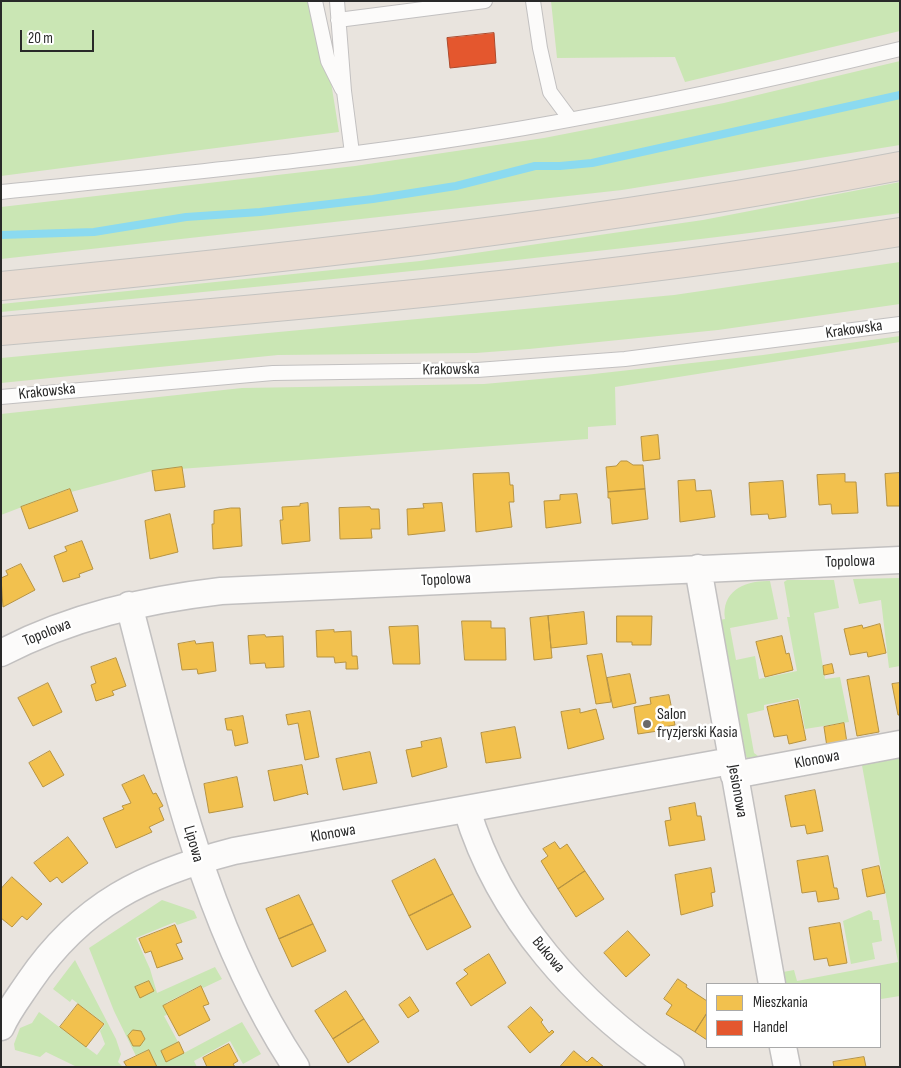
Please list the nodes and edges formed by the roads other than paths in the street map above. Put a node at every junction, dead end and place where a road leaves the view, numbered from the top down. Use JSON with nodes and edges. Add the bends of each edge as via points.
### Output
{"nodes":[{"id":1,"x":315,"y":1,"type":"edge"},
{"id":2,"x":337,"y":1,"type":"edge"},
{"id":3,"x":534,"y":1,"type":"edge"},
{"id":4,"x":481,"y":2,"type":"edge"},
{"id":5,"x":338,"y":20,"type":"junction"},
{"id":6,"x":900,"y":49,"type":"edge"},
{"id":7,"x":344,"y":91,"type":"junction"},
{"id":8,"x":570,"y":119,"type":"junction"},
{"id":9,"x":352,"y":153,"type":"junction"},
{"id":10,"x":900,"y":166,"type":"edge"},
{"id":11,"x":1,"y":192,"type":"edge"},
{"id":12,"x":900,"y":232,"type":"edge"},
{"id":13,"x":1,"y":286,"type":"edge"},
{"id":14,"x":900,"y":324,"type":"edge"},
{"id":15,"x":1,"y":331,"type":"edge"},
{"id":16,"x":1,"y":397,"type":"edge"},
{"id":17,"x":900,"y":560,"type":"edge"},
{"id":18,"x":698,"y":568,"type":"junction"},
{"id":19,"x":129,"y":605,"type":"junction"},
{"id":20,"x":1,"y":653,"type":"edge"},
{"id":21,"x":900,"y":744,"type":"edge"},
{"id":22,"x":732,"y":768,"type":"junction"},
{"id":23,"x":467,"y":810,"type":"junction"},
{"id":24,"x":197,"y":860,"type":"junction"},
{"id":25,"x":772,"y":983,"type":"edge"},
{"id":26,"x":1,"y":1027,"type":"edge"},
{"id":27,"x":784,"y":1048,"type":"edge"},
{"id":28,"x":296,"y":1067,"type":"edge"},
{"id":29,"x":670,"y":1067,"type":"edge"},
{"id":30,"x":787,"y":1067,"type":"edge"}],
"edges":[{"from":1,"to":7,"type":"lane","via":[[328,61]]},
{"from":2,"to":5,"type":"lane"},
{"from":3,"to":8,"type":"lane","via":[[550,92]]},
{"from":4,"to":5,"type":"lane"},
{"from":5,"to":7,"type":"lane"},
{"from":6,"to":8,"type":"lane","via":[[730,89]]},
{"from":7,"to":9,"type":"lane"},
{"from":8,"to":9,"type":"lane"},
{"from":9,"to":11,"type":"lane"},
{"from":10,"to":13,"type":"highway","via":[[698,202],[502,230]]},
{"from":12,"to":15,"type":"highway","via":[[684,263],[520,282]]},
{"from":14,"to":16,"type":"lane","name":"Krakowska","via":[[616,360],[477,370],[273,373]]},
{"from":17,"to":18,"type":"street","name":"Topolowa"},
{"from":18,"to":19,"type":"street","name":"Topolowa","via":[[220,591]]},
{"from":18,"to":22,"type":"street","name":"Jesionowa"},
{"from":19,"to":20,"type":"street","name":"Topolowa","via":[[26,640]]},
{"from":19,"to":24,"type":"street","name":"Lipowa"},
{"from":21,"to":22,"type":"street","name":"Klonowa"},
{"from":22,"to":23,"type":"street","name":"Klonowa"},
{"from":22,"to":25,"type":"street","name":"Jesionowa"},
{"from":23,"to":24,"type":"street","name":"Klonowa"},
{"from":23,"to":29,"type":"street","name":"Bukowa","via":[[481,850],[498,884],[543,951],[609,1020]]},
{"from":24,"to":26,"type":"street","name":"Klonowa","via":[[148,878],[109,900],[72,929],[40,965]]},
{"from":24,"to":28,"type":"street","name":"Lipowa","via":[[230,945],[271,1029]]},
{"from":27,"to":30,"type":"street"}]}
